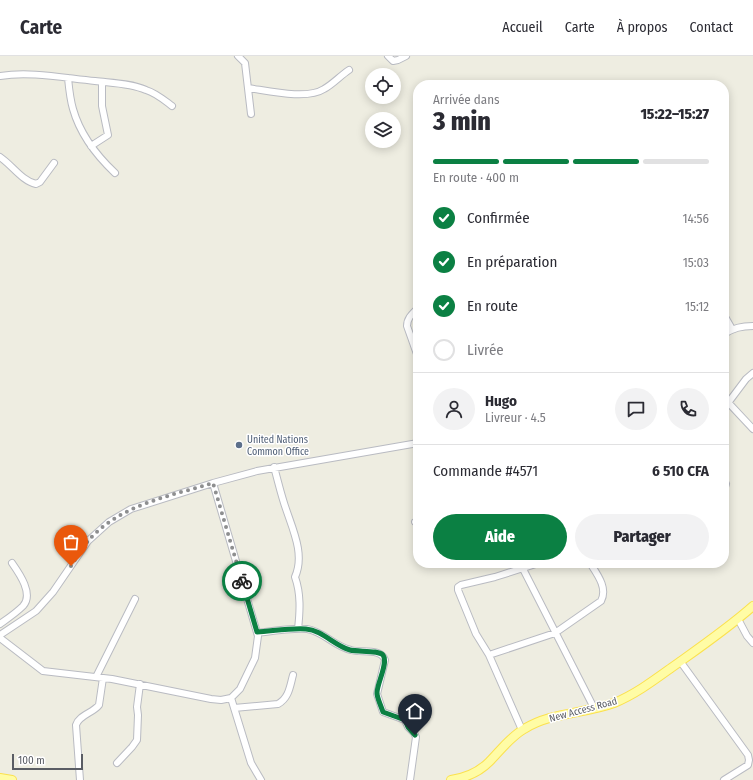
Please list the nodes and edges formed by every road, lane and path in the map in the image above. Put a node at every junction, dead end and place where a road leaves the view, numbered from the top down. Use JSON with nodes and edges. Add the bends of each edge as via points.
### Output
{"nodes":[{"id":1,"x":238,"y":56,"type":"edge"},
{"id":2,"x":388,"y":56,"type":"edge"},
{"id":3,"x":406,"y":56,"type":"edge"},
{"id":4,"x":349,"y":70,"type":"dead end"},
{"id":5,"x":0,"y":76,"type":"edge"},
{"id":6,"x":68,"y":78,"type":"junction"},
{"id":7,"x":102,"y":82,"type":"junction"},
{"id":8,"x":248,"y":88,"type":"junction"},
{"id":9,"x":172,"y":106,"type":"dead end"},
{"id":10,"x":251,"y":114,"type":"dead end"},
{"id":11,"x":91,"y":146,"type":"junction"},
{"id":12,"x":0,"y":157,"type":"edge"},
{"id":13,"x":54,"y":163,"type":"dead end"},
{"id":14,"x":115,"y":173,"type":"dead end"},
{"id":15,"x":413,"y":313,"type":"edge"},
{"id":16,"x":729,"y":324,"type":"edge"},
{"id":17,"x":753,"y":326,"type":"edge"},
{"id":18,"x":732,"y":329,"type":"junction"},
{"id":19,"x":729,"y":331,"type":"edge"},
{"id":20,"x":413,"y":344,"type":"edge"},
{"id":21,"x":753,"y":373,"type":"edge"},
{"id":22,"x":729,"y":398,"type":"edge"},
{"id":23,"x":729,"y":404,"type":"edge"},
{"id":24,"x":753,"y":429,"type":"edge"},
{"id":25,"x":413,"y":444,"type":"edge"},
{"id":26,"x":274,"y":467,"type":"junction"},
{"id":27,"x":213,"y":483,"type":"junction"},
{"id":28,"x":12,"y":563,"type":"dead end"},
{"id":29,"x":516,"y":568,"type":"edge"},
{"id":30,"x":522,"y":568,"type":"edge"},
{"id":31,"x":593,"y":568,"type":"edge"},
{"id":32,"x":135,"y":599,"type":"dead end"},
{"id":33,"x":753,"y":606,"type":"edge"},
{"id":34,"x":738,"y":619,"type":"junction"},
{"id":35,"x":0,"y":624,"type":"edge"},
{"id":36,"x":298,"y":629,"type":"junction"},
{"id":37,"x":257,"y":632,"type":"junction"},
{"id":38,"x":555,"y":633,"type":"junction"},
{"id":39,"x":0,"y":636,"type":"edge"},
{"id":40,"x":753,"y":643,"type":"edge"},
{"id":41,"x":489,"y":655,"type":"junction"},
{"id":42,"x":680,"y":661,"type":"junction"},
{"id":43,"x":293,"y":675,"type":"dead end"},
{"id":44,"x":96,"y":677,"type":"junction"},
{"id":45,"x":103,"y":678,"type":"junction"},
{"id":46,"x":140,"y":684,"type":"junction"},
{"id":47,"x":231,"y":698,"type":"junction"},
{"id":48,"x":234,"y":708,"type":"junction"},
{"id":49,"x":594,"y":708,"type":"junction"},
{"id":50,"x":522,"y":730,"type":"junction"},
{"id":51,"x":117,"y":763,"type":"dead end"},
{"id":52,"x":0,"y":778,"type":"edge"},
{"id":53,"x":12,"y":780,"type":"edge"},
{"id":54,"x":80,"y":780,"type":"edge"},
{"id":55,"x":261,"y":780,"type":"edge"},
{"id":56,"x":410,"y":780,"type":"edge"},
{"id":57,"x":451,"y":780,"type":"edge"},
{"id":58,"x":724,"y":780,"type":"edge"}],
"edges":[{"from":1,"to":8,"type":"street","via":[[245,63]]},
{"from":2,"to":3,"type":"street","via":[[393,61]]},
{"from":4,"to":8,"type":"street","via":[[314,94],[301,95]]},
{"from":5,"to":6,"type":"street","via":[[11,74]]},
{"from":6,"to":7,"type":"street"},
{"from":6,"to":11,"type":"street","via":[[73,110]]},
{"from":7,"to":9,"type":"street","via":[[146,89]]},
{"from":7,"to":11,"type":"street","via":[[102,106],[108,135]]},
{"from":8,"to":10,"type":"street"},
{"from":11,"to":14,"type":"street"},
{"from":12,"to":13,"type":"street","via":[[23,177],[36,184]]},
{"from":15,"to":20,"type":"street","via":[[406,326]]},
{"from":16,"to":18,"type":"street"},
{"from":17,"to":18,"type":"street"},
{"from":18,"to":19,"type":"street"},
{"from":21,"to":22,"type":"street"},
{"from":23,"to":24,"type":"street"},
{"from":25,"to":26,"type":"street"},
{"from":26,"to":27,"type":"street"},
{"from":26,"to":36,"type":"street","via":[[297,539],[298,569],[294,577],[299,588]]},
{"from":27,"to":37,"type":"street"},
{"from":27,"to":39,"type":"street","via":[[131,509],[108,522],[88,540],[53,592],[36,611]]},
{"from":28,"to":35,"type":"street","via":[[24,582],[26,601]]},
{"from":29,"to":41,"type":"street","via":[[458,587],[476,634]]},
{"from":30,"to":38,"type":"street"},
{"from":31,"to":38,"type":"street","via":[[604,588],[602,600]]},
{"from":32,"to":44,"type":"street"},
{"from":33,"to":34,"type":"main road","name":"New Access Road"},
{"from":34,"to":40,"type":"street"},
{"from":34,"to":42,"type":"main road","name":"New Access Road"},
{"from":36,"to":37,"type":"street"},
{"from":36,"to":56,"type":"street","via":[[314,631],[351,650],[375,652],[384,656],[377,694],[383,712],[405,720],[416,737]]},
{"from":37,"to":47,"type":"street","via":[[256,658],[240,690]]},
{"from":38,"to":41,"type":"street"},
{"from":38,"to":49,"type":"street"},
{"from":39,"to":44,"type":"street","via":[[43,671]]},
{"from":41,"to":50,"type":"street"},
{"from":42,"to":49,"type":"main road","name":"New Access Road","via":[[637,691],[614,703]]},
{"from":42,"to":58,"type":"street","via":[[748,756],[748,765]]},
{"from":43,"to":48,"type":"street","via":[[287,695],[278,704]]},
{"from":44,"to":45,"type":"street"},
{"from":45,"to":46,"type":"street"},
{"from":45,"to":54,"type":"street","via":[[99,705],[79,719],[76,725]]},
{"from":46,"to":47,"type":"street","via":[[211,699]]},
{"from":46,"to":51,"type":"street","via":[[137,740]]},
{"from":47,"to":48,"type":"street"},
{"from":48,"to":55,"type":"street","via":[[251,763]]},
{"from":49,"to":50,"type":"main road","name":"New Access Road","via":[[550,718]]},
{"from":50,"to":57,"type":"main road","name":"New Access Road","via":[[478,771]]},
{"from":52,"to":53,"type":"main road"}]}
